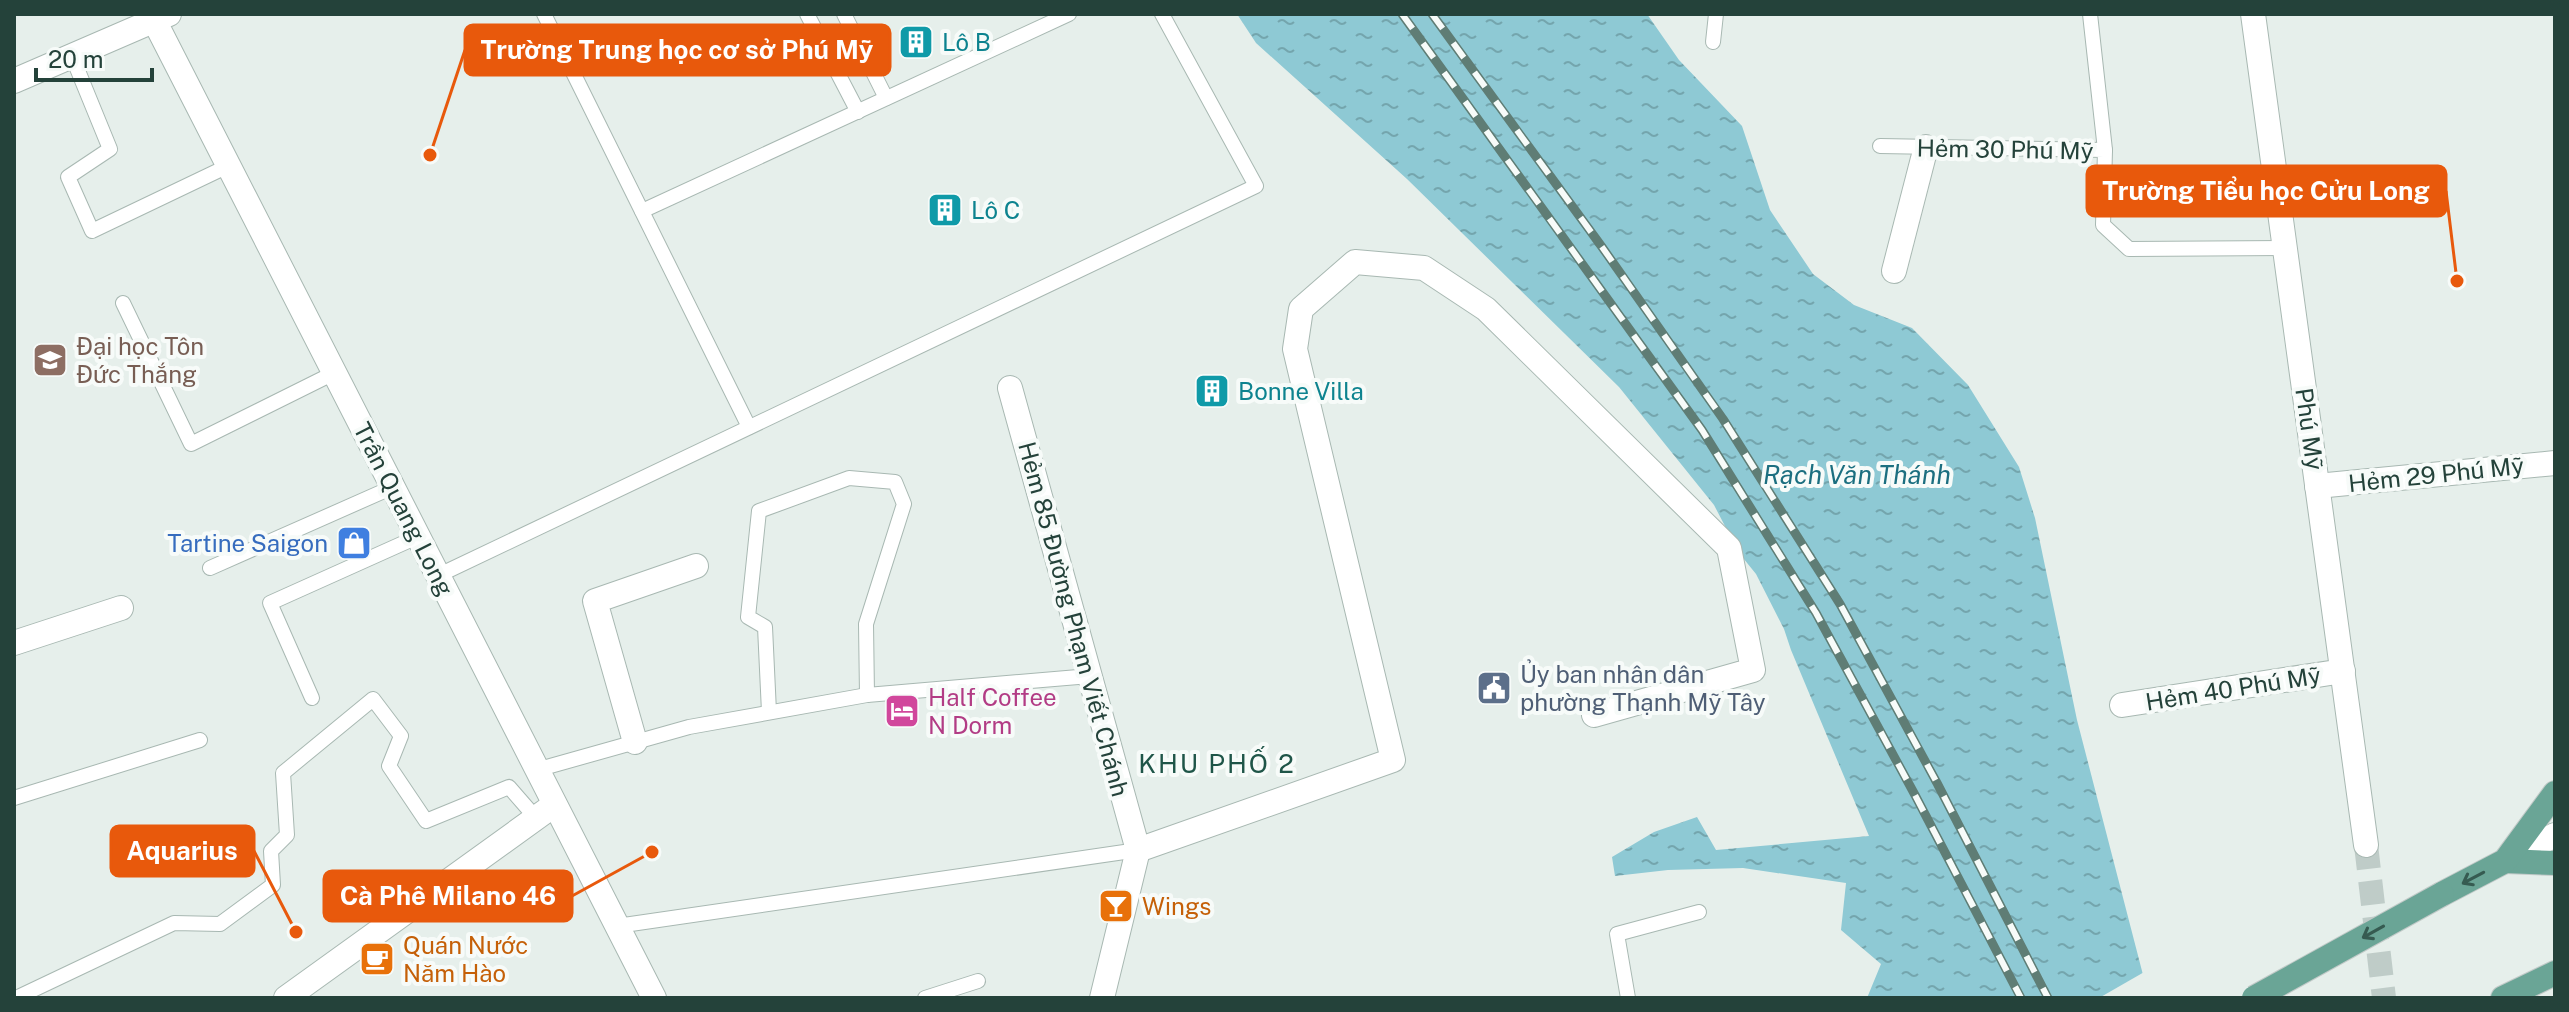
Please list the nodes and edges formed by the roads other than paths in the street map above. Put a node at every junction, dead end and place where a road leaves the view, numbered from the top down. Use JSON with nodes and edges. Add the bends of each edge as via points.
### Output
{"nodes":[{"id":1,"x":544,"y":14,"type":"edge"},
{"id":2,"x":807,"y":14,"type":"edge"},
{"id":3,"x":844,"y":14,"type":"edge"},
{"id":4,"x":1069,"y":14,"type":"edge"},
{"id":5,"x":1162,"y":14,"type":"edge"},
{"id":6,"x":1716,"y":14,"type":"edge"},
{"id":7,"x":2090,"y":14,"type":"edge"},
{"id":8,"x":2253,"y":14,"type":"edge"},
{"id":9,"x":162,"y":17,"type":"edge"},
{"id":10,"x":1713,"y":42,"type":"dead end"},
{"id":11,"x":72,"y":56,"type":"junction"},
{"id":12,"x":14,"y":81,"type":"edge"},
{"id":13,"x":886,"y":98,"type":"junction"},
{"id":14,"x":858,"y":112,"type":"junction"},
{"id":15,"x":1880,"y":146,"type":"dead end"},
{"id":16,"x":1926,"y":147,"type":"junction"},
{"id":17,"x":2105,"y":150,"type":"junction"},
{"id":18,"x":228,"y":166,"type":"junction"},
{"id":19,"x":642,"y":211,"type":"junction"},
{"id":20,"x":2285,"y":248,"type":"junction"},
{"id":21,"x":1894,"y":271,"type":"dead end"},
{"id":22,"x":123,"y":303,"type":"dead end"},
{"id":23,"x":334,"y":373,"type":"junction"},
{"id":24,"x":1010,"y":388,"type":"dead end"},
{"id":25,"x":749,"y":427,"type":"junction"},
{"id":26,"x":2555,"y":463,"type":"edge"},
{"id":27,"x":2317,"y":486,"type":"junction"},
{"id":28,"x":393,"y":487,"type":"junction"},
{"id":29,"x":417,"y":537,"type":"junction"},
{"id":30,"x":696,"y":566,"type":"dead end"},
{"id":31,"x":210,"y":568,"type":"dead end"},
{"id":32,"x":437,"y":576,"type":"junction"},
{"id":33,"x":121,"y":608,"type":"dead end"},
{"id":34,"x":14,"y":643,"type":"edge"},
{"id":35,"x":2343,"y":671,"type":"junction"},
{"id":36,"x":1090,"y":676,"type":"junction"},
{"id":37,"x":867,"y":695,"type":"junction"},
{"id":38,"x":312,"y":698,"type":"dead end"},
{"id":39,"x":2122,"y":705,"type":"dead end"},
{"id":40,"x":769,"y":712,"type":"junction"},
{"id":41,"x":1594,"y":715,"type":"dead end"},
{"id":42,"x":200,"y":740,"type":"dead end"},
{"id":43,"x":635,"y":742,"type":"junction"},
{"id":44,"x":536,"y":770,"type":"junction"},
{"id":45,"x":2555,"y":793,"type":"edge"},
{"id":46,"x":14,"y":798,"type":"edge"},
{"id":47,"x":545,"y":811,"type":"junction"},
{"id":48,"x":2555,"y":835,"type":"edge"},
{"id":49,"x":2366,"y":845,"type":"tunnel mouth"},
{"id":50,"x":1138,"y":850,"type":"junction"},
{"id":51,"x":2505,"y":861,"type":"junction"},
{"id":52,"x":2555,"y":863,"type":"edge"},
{"id":53,"x":1699,"y":912,"type":"dead end"},
{"id":54,"x":617,"y":926,"type":"junction"},
{"id":55,"x":2555,"y":973,"type":"edge"},
{"id":56,"x":978,"y":981,"type":"dead end"},
{"id":57,"x":16,"y":998,"type":"edge"},
{"id":58,"x":286,"y":998,"type":"edge"},
{"id":59,"x":654,"y":998,"type":"edge"},
{"id":60,"x":925,"y":998,"type":"edge"},
{"id":61,"x":1102,"y":998,"type":"edge"},
{"id":62,"x":1628,"y":998,"type":"edge"},
{"id":63,"x":2254,"y":998,"type":"edge"},
{"id":64,"x":2503,"y":998,"type":"edge"}],
"edges":[{"from":1,"to":19,"type":"lane"},
{"from":2,"to":14,"type":"lane"},
{"from":3,"to":13,"type":"lane"},
{"from":4,"to":13,"type":"lane"},
{"from":5,"to":25,"type":"lane","via":[[1256,186]]},
{"from":6,"to":10,"type":"lane"},
{"from":7,"to":17,"type":"lane"},
{"from":8,"to":20,"type":"street","name":"Phú Mỹ"},
{"from":9,"to":11,"type":"street"},
{"from":9,"to":18,"type":"street","name":"Trần Quang Long"},
{"from":11,"to":12,"type":"street"},
{"from":11,"to":18,"type":"lane","via":[[110,149],[68,177],[92,231]]},
{"from":13,"to":14,"type":"lane"},
{"from":14,"to":19,"type":"lane"},
{"from":15,"to":16,"type":"lane","name":"Hẻm 30 Phú Mỹ"},
{"from":16,"to":17,"type":"lane","name":"Hẻm 30 Phú Mỹ"},
{"from":16,"to":21,"type":"street"},
{"from":17,"to":20,"type":"lane","name":"Hẻm 30 Phú Mỹ","via":[[2103,225],[2129,249]]},
{"from":18,"to":23,"type":"street","name":"Trần Quang Long"},
{"from":19,"to":25,"type":"lane"},
{"from":20,"to":27,"type":"street","name":"Phú Mỹ"},
{"from":22,"to":23,"type":"lane","via":[[191,444]]},
{"from":23,"to":28,"type":"street","name":"Trần Quang Long"},
{"from":24,"to":36,"type":"street","name":"Hẻm 85 Đường Phạm Viết Chánh"},
{"from":25,"to":32,"type":"lane"},
{"from":26,"to":27,"type":"street","name":"Hẻm 29 Phú Mỹ"},
{"from":27,"to":35,"type":"street","name":"Phú Mỹ"},
{"from":28,"to":29,"type":"street","name":"Trần Quang Long"},
{"from":28,"to":31,"type":"lane"},
{"from":29,"to":32,"type":"street","name":"Trần Quang Long"},
{"from":29,"to":38,"type":"lane","via":[[270,603]]},
{"from":30,"to":43,"type":"street","via":[[595,601]]},
{"from":32,"to":44,"type":"street","name":"Trần Quang Long"},
{"from":33,"to":34,"type":"street"},
{"from":35,"to":39,"type":"street","name":"Hẻm 40 Phú Mỹ"},
{"from":35,"to":49,"type":"street","name":"Phú Mỹ"},
{"from":36,"to":37,"type":"lane"},
{"from":36,"to":50,"type":"street","name":"Hẻm 85 Đường Phạm Viết Chánh"},
{"from":37,"to":40,"type":"lane"},
{"from":37,"to":40,"type":"lane","via":[[866,624],[904,504],[895,482],[849,478],[759,511],[748,617],[765,627]]},
{"from":40,"to":43,"type":"lane"},
{"from":41,"to":50,"type":"street","via":[[1753,670],[1729,548],[1486,309],[1424,268],[1355,262],[1301,309],[1295,349],[1393,760]]},
{"from":42,"to":46,"type":"lane"},
{"from":43,"to":44,"type":"lane"},
{"from":44,"to":47,"type":"street","name":"Trần Quang Long"},
{"from":45,"to":51,"type":"main road"},
{"from":47,"to":54,"type":"street","name":"Trần Quang Long"},
{"from":47,"to":57,"type":"lane","via":[[509,787],[426,821],[389,766],[401,736],[373,699],[283,773],[287,835],[271,851],[273,885],[220,924],[174,923]]},
{"from":47,"to":58,"type":"street"},
{"from":48,"to":51,"type":"street"},
{"from":50,"to":54,"type":"lane"},
{"from":50,"to":61,"type":"street","name":"Hẻm 85 Đường Phạm Viết Chánh"},
{"from":51,"to":52,"type":"main road"},
{"from":51,"to":63,"type":"main road","one_way":true,"bridge":true},
{"from":53,"to":62,"type":"lane","via":[[1617,934]]},
{"from":54,"to":59,"type":"street","name":"Trần Quang Long"},
{"from":55,"to":64,"type":"main road"},
{"from":56,"to":60,"type":"lane"}]}
